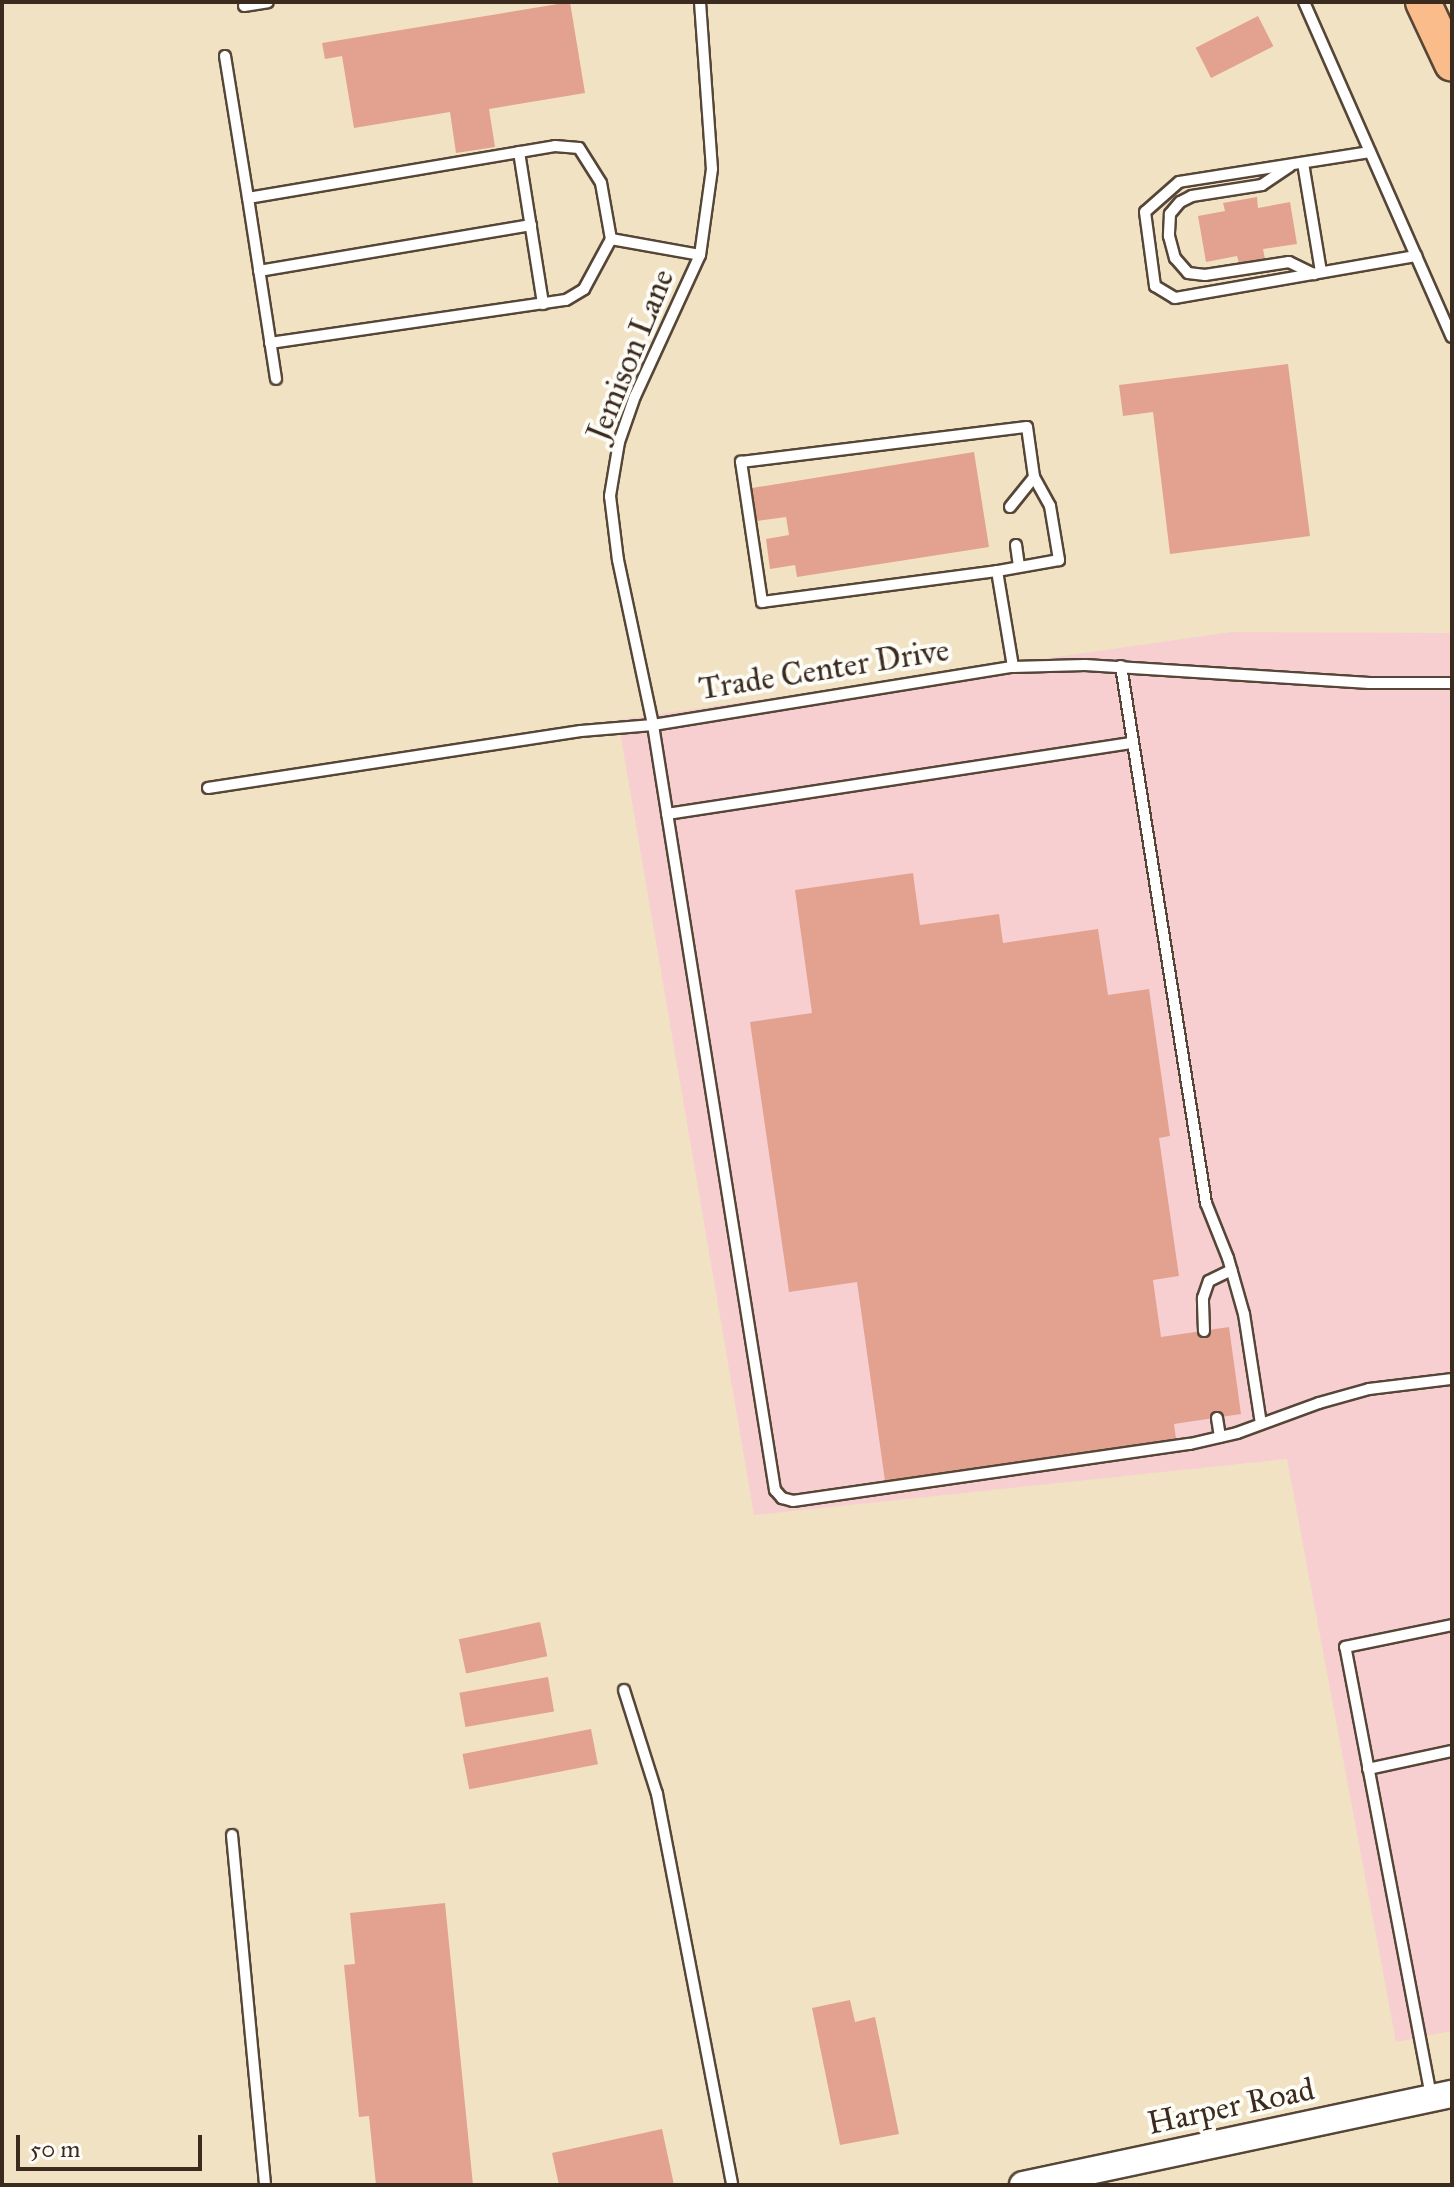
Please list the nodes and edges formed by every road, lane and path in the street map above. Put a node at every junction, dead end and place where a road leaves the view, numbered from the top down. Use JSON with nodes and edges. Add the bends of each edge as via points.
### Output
{"nodes":[{"id":1,"x":268,"y":2,"type":"edge"},
{"id":2,"x":700,"y":2,"type":"edge"},
{"id":3,"x":1304,"y":2,"type":"edge"},
{"id":4,"x":1423,"y":2,"type":"edge"},
{"id":5,"x":244,"y":6,"type":"dead end"},
{"id":6,"x":225,"y":56,"type":"dead end"},
{"id":7,"x":1452,"y":64,"type":"edge"},
{"id":8,"x":519,"y":152,"type":"junction"},
{"id":9,"x":1370,"y":152,"type":"junction"},
{"id":10,"x":1297,"y":164,"type":"junction"},
{"id":11,"x":248,"y":198,"type":"junction"},
{"id":12,"x":531,"y":225,"type":"junction"},
{"id":13,"x":611,"y":239,"type":"junction"},
{"id":14,"x":700,"y":255,"type":"junction"},
{"id":15,"x":1416,"y":256,"type":"junction"},
{"id":16,"x":259,"y":271,"type":"junction"},
{"id":17,"x":1317,"y":273,"type":"junction"},
{"id":18,"x":543,"y":304,"type":"junction"},
{"id":19,"x":1452,"y":337,"type":"edge"},
{"id":20,"x":270,"y":343,"type":"junction"},
{"id":21,"x":276,"y":379,"type":"dead end"},
{"id":22,"x":1034,"y":477,"type":"junction"},
{"id":23,"x":1010,"y":507,"type":"dead end"},
{"id":24,"x":1016,"y":545,"type":"dead end"},
{"id":25,"x":1019,"y":566,"type":"junction"},
{"id":26,"x":997,"y":571,"type":"junction"},
{"id":27,"x":1121,"y":666,"type":"junction"},
{"id":28,"x":1013,"y":667,"type":"junction"},
{"id":29,"x":1452,"y":683,"type":"edge"},
{"id":30,"x":653,"y":725,"type":"junction"},
{"id":31,"x":1133,"y":743,"type":"junction"},
{"id":32,"x":208,"y":788,"type":"dead end"},
{"id":33,"x":667,"y":814,"type":"junction"},
{"id":34,"x":1232,"y":1270,"type":"junction"},
{"id":35,"x":1204,"y":1331,"type":"dead end"},
{"id":36,"x":1452,"y":1379,"type":"edge"},
{"id":37,"x":1217,"y":1418,"type":"dead end"},
{"id":38,"x":1261,"y":1424,"type":"junction"},
{"id":39,"x":1220,"y":1437,"type":"junction"},
{"id":40,"x":1452,"y":1625,"type":"edge"},
{"id":41,"x":624,"y":1690,"type":"dead end"},
{"id":42,"x":1452,"y":1751,"type":"edge"},
{"id":43,"x":1368,"y":1769,"type":"junction"},
{"id":44,"x":232,"y":1835,"type":"dead end"},
{"id":45,"x":1442,"y":2096,"type":"edge"},
{"id":46,"x":729,"y":2184,"type":"edge"},
{"id":47,"x":265,"y":2185,"type":"edge"},
{"id":48,"x":1023,"y":2185,"type":"edge"}],
"edges":[{"from":1,"to":5,"type":"lane"},
{"from":2,"to":14,"type":"lane","name":"Jemison Lane","via":[[712,169]]},
{"from":3,"to":9,"type":"lane"},
{"from":4,"to":7,"type":"highway"},
{"from":6,"to":11,"type":"lane"},
{"from":8,"to":11,"type":"lane"},
{"from":8,"to":12,"type":"lane"},
{"from":8,"to":13,"type":"lane","via":[[579,148],[601,183]]},
{"from":9,"to":10,"type":"lane"},
{"from":9,"to":15,"type":"lane"},
{"from":10,"to":17,"type":"lane"},
{"from":10,"to":17,"type":"lane","via":[[1262,185],[1180,202],[1170,214],[1169,236],[1175,258],[1188,273],[1289,262]]},
{"from":10,"to":17,"type":"lane","via":[[1179,182],[1162,194],[1145,212],[1155,286],[1175,298]]},
{"from":11,"to":16,"type":"lane"},
{"from":12,"to":16,"type":"lane"},
{"from":12,"to":18,"type":"lane"},
{"from":13,"to":14,"type":"lane"},
{"from":13,"to":18,"type":"lane","via":[[584,289],[566,300]]},
{"from":14,"to":30,"type":"lane","name":"Jemison Lane","via":[[635,396],[619,442],[610,496]]},
{"from":15,"to":17,"type":"lane"},
{"from":15,"to":19,"type":"lane"},
{"from":16,"to":20,"type":"lane"},
{"from":18,"to":20,"type":"lane"},
{"from":20,"to":21,"type":"lane"},
{"from":22,"to":23,"type":"lane"},
{"from":22,"to":25,"type":"lane","via":[[1050,506],[1059,560]]},
{"from":22,"to":26,"type":"lane","via":[[1027,427],[741,462],[762,602]]},
{"from":24,"to":25,"type":"lane"},
{"from":25,"to":26,"type":"lane"},
{"from":26,"to":28,"type":"lane"},
{"from":27,"to":28,"type":"lane","name":"Trade Center Drive"},
{"from":27,"to":29,"type":"lane","name":"Trade Center Drive","via":[[1369,683]]},
{"from":27,"to":31,"type":"lane"},
{"from":28,"to":30,"type":"lane","name":"Trade Center Drive"},
{"from":30,"to":32,"type":"lane","name":"Trade Center Drive","via":[[581,731]]},
{"from":30,"to":33,"type":"lane","name":"Jemison Lane"},
{"from":31,"to":33,"type":"lane"},
{"from":31,"to":34,"type":"lane","via":[[1206,1203]]},
{"from":33,"to":39,"type":"lane","name":"Jemison Lane","via":[[775,1490],[782,1498],[793,1501]]},
{"from":34,"to":35,"type":"lane","via":[[1209,1281],[1203,1298]]},
{"from":34,"to":38,"type":"lane"},
{"from":36,"to":38,"type":"lane","via":[[1369,1389]]},
{"from":37,"to":39,"type":"lane"},
{"from":38,"to":39,"type":"lane"},
{"from":40,"to":43,"type":"lane","via":[[1345,1647]]},
{"from":41,"to":46,"type":"lane","via":[[657,1794]]},
{"from":42,"to":43,"type":"lane"},
{"from":43,"to":45,"type":"lane"},
{"from":44,"to":47,"type":"lane"},
{"from":45,"to":48,"type":"street","name":"Harper Road"}]}
